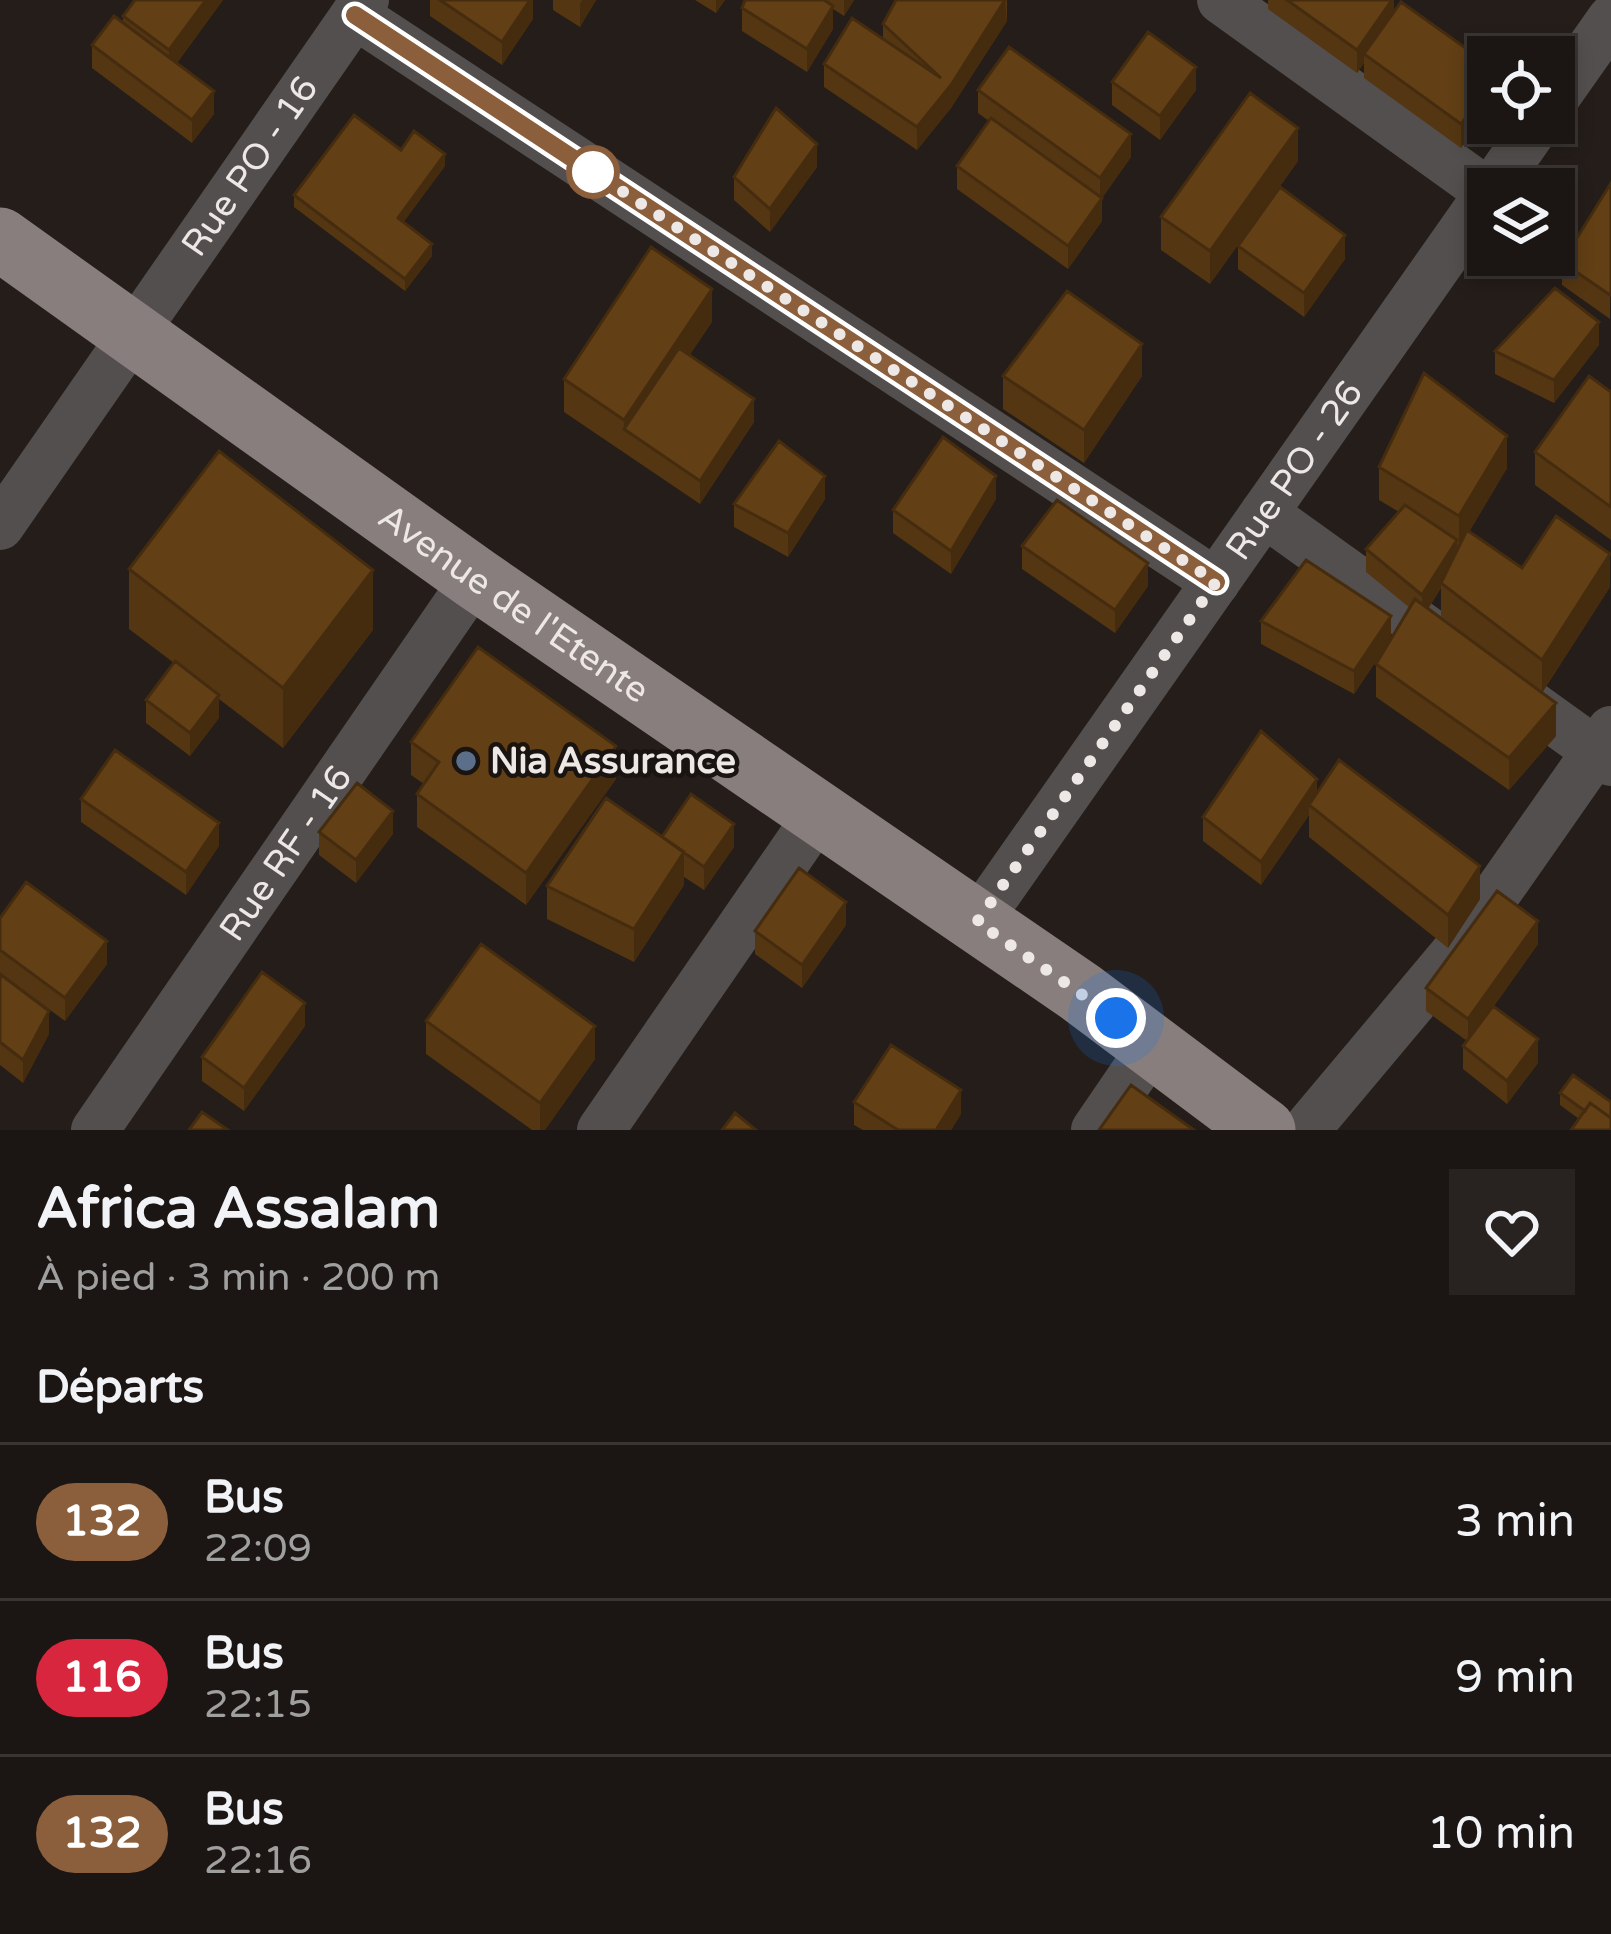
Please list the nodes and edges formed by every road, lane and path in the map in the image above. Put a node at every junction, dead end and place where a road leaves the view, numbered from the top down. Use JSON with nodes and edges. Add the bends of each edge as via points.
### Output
{"nodes":[{"id":1,"x":1221,"y":0,"type":"edge"},
{"id":2,"x":360,"y":7,"type":"edge"},
{"id":3,"x":1602,"y":50,"type":"edge"},
{"id":4,"x":1575,"y":78,"type":"edge"},
{"id":5,"x":1467,"y":176,"type":"edge"},
{"id":6,"x":1467,"y":223,"type":"edge"},
{"id":7,"x":0,"y":239,"type":"edge"},
{"id":8,"x":134,"y":334,"type":"junction"},
{"id":9,"x":1264,"y":513,"type":"junction"},
{"id":10,"x":0,"y":526,"type":"edge"},
{"id":11,"x":476,"y":578,"type":"junction"},
{"id":12,"x":1216,"y":582,"type":"junction"},
{"id":13,"x":1606,"y":748,"type":"edge"},
{"id":14,"x":820,"y":812,"type":"junction"},
{"id":15,"x":977,"y":922,"type":"junction"},
{"id":16,"x":1153,"y":1045,"type":"junction"},
{"id":17,"x":95,"y":1130,"type":"edge"},
{"id":18,"x":602,"y":1130,"type":"edge"},
{"id":19,"x":1095,"y":1130,"type":"edge"},
{"id":20,"x":1264,"y":1130,"type":"edge"},
{"id":21,"x":1306,"y":1130,"type":"edge"}],
"edges":[{"from":1,"to":5,"type":"street"},
{"from":2,"to":8,"type":"street","name":"Rue PO - 16"},
{"from":2,"to":12,"type":"street"},
{"from":3,"to":4,"type":"street"},
{"from":6,"to":9,"type":"street","name":"Rue PO - 26"},
{"from":7,"to":8,"type":"main road","name":"Avenue de l'Etente"},
{"from":8,"to":10,"type":"street","name":"Rue PO - 16"},
{"from":8,"to":11,"type":"main road","name":"Avenue de l'Etente"},
{"from":9,"to":12,"type":"street","name":"Rue PO - 26"},
{"from":9,"to":13,"type":"street"},
{"from":11,"to":14,"type":"main road","name":"Avenue de l'Etente"},
{"from":11,"to":17,"type":"street","name":"Rue RF - 16"},
{"from":12,"to":15,"type":"street","name":"Rue PO - 26"},
{"from":13,"to":21,"type":"street","via":[[1457,950]]},
{"from":14,"to":15,"type":"main road","name":"Avenue de l'Etente"},
{"from":14,"to":18,"type":"street"},
{"from":15,"to":16,"type":"main road","name":"Avenue de l'Etente"},
{"from":16,"to":19,"type":"street"},
{"from":16,"to":20,"type":"main road","name":"Avenue de l'Etente"}]}
